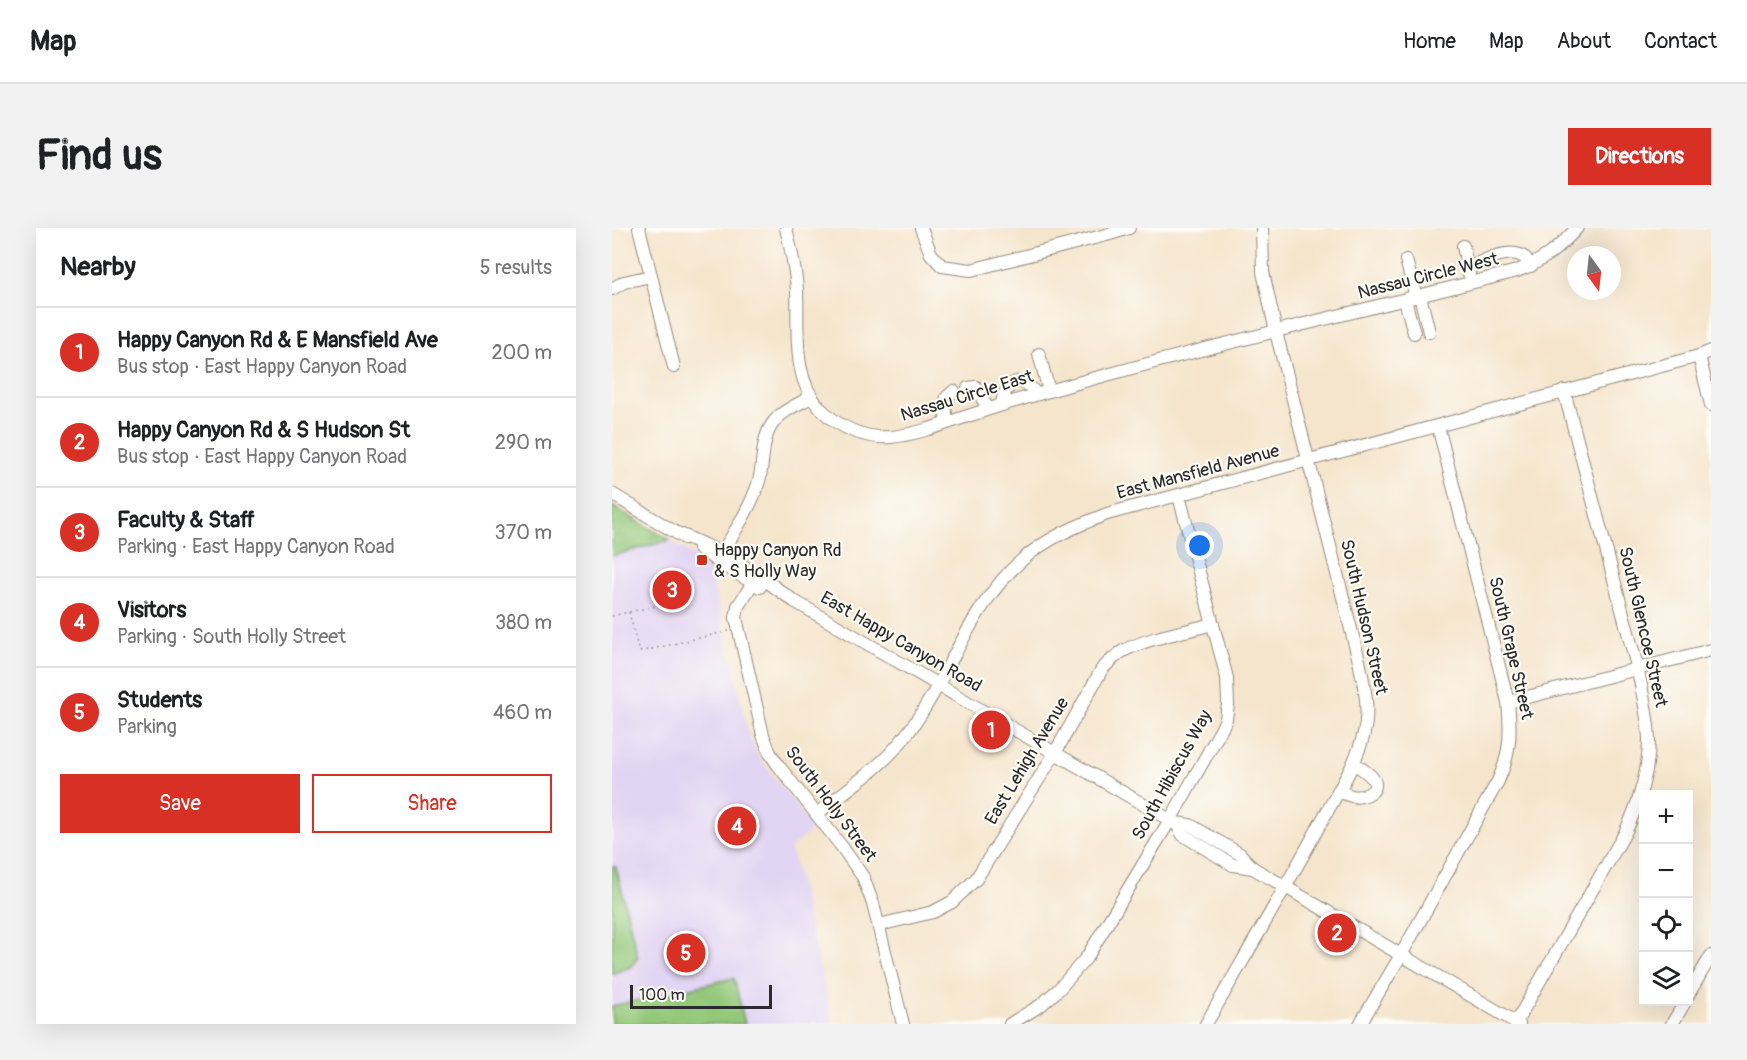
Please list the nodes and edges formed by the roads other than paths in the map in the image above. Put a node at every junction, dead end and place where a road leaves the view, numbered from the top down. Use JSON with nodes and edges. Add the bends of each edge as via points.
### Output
{"nodes":[{"id":1,"x":639,"y":228,"type":"edge"},
{"id":2,"x":786,"y":228,"type":"edge"},
{"id":3,"x":921,"y":228,"type":"edge"},
{"id":4,"x":1129,"y":228,"type":"edge"},
{"id":5,"x":1262,"y":228,"type":"edge"},
{"id":6,"x":1577,"y":228,"type":"edge"},
{"id":7,"x":1463,"y":246,"type":"dead end"},
{"id":8,"x":1406,"y":260,"type":"dead end"},
{"id":9,"x":1531,"y":266,"type":"junction"},
{"id":10,"x":1468,"y":268,"type":"junction"},
{"id":11,"x":651,"y":276,"type":"junction"},
{"id":12,"x":1472,"y":283,"type":"junction"},
{"id":13,"x":612,"y":289,"type":"edge"},
{"id":14,"x":1414,"y":298,"type":"junction"},
{"id":15,"x":1276,"y":332,"type":"junction"},
{"id":16,"x":1430,"y":332,"type":"dead end"},
{"id":17,"x":1414,"y":333,"type":"dead end"},
{"id":18,"x":1711,"y":351,"type":"edge"},
{"id":19,"x":1039,"y":354,"type":"dead end"},
{"id":20,"x":1699,"y":356,"type":"junction"},
{"id":21,"x":674,"y":367,"type":"dead end"},
{"id":22,"x":968,"y":388,"type":"dead end"},
{"id":23,"x":954,"y":391,"type":"dead end"},
{"id":24,"x":1049,"y":391,"type":"junction"},
{"id":25,"x":1564,"y":391,"type":"junction"},
{"id":26,"x":811,"y":397,"type":"junction"},
{"id":27,"x":1711,"y":405,"type":"edge"},
{"id":28,"x":988,"y":409,"type":"junction"},
{"id":29,"x":947,"y":422,"type":"junction"},
{"id":30,"x":1438,"y":426,"type":"junction"},
{"id":31,"x":1309,"y":461,"type":"junction"},
{"id":32,"x":612,"y":494,"type":"edge"},
{"id":33,"x":1179,"y":496,"type":"junction"},
{"id":34,"x":719,"y":557,"type":"junction"},
{"id":35,"x":755,"y":579,"type":"junction"},
{"id":36,"x":1213,"y":624,"type":"junction"},
{"id":37,"x":1711,"y":650,"type":"edge"},
{"id":38,"x":1638,"y":670,"type":"junction"},
{"id":39,"x":939,"y":685,"type":"junction"},
{"id":40,"x":1508,"y":702,"type":"junction"},
{"id":41,"x":1055,"y":753,"type":"junction"},
{"id":42,"x":1353,"y":763,"type":"junction"},
{"id":43,"x":1338,"y":791,"type":"junction"},
{"id":44,"x":817,"y":814,"type":"junction"},
{"id":45,"x":1173,"y":822,"type":"junction"},
{"id":46,"x":1286,"y":887,"type":"junction"},
{"id":47,"x":879,"y":925,"type":"junction"},
{"id":48,"x":1401,"y":955,"type":"junction"},
{"id":49,"x":1711,"y":956,"type":"edge"},
{"id":50,"x":1693,"y":988,"type":"edge"},
{"id":51,"x":1683,"y":1006,"type":"edge"},
{"id":52,"x":1517,"y":1023,"type":"edge"},
{"id":53,"x":903,"y":1024,"type":"edge"},
{"id":54,"x":1010,"y":1024,"type":"edge"},
{"id":55,"x":1206,"y":1024,"type":"edge"},
{"id":56,"x":1360,"y":1024,"type":"edge"},
{"id":57,"x":1672,"y":1024,"type":"edge"}],
"edges":[{"from":1,"to":11,"type":"street"},
{"from":2,"to":26,"type":"street","name":"Nassau Circle East","via":[[797,289],[801,371]]},
{"from":3,"to":4,"type":"street","via":[[931,254],[942,266],[971,270]]},
{"from":5,"to":15,"type":"street","name":"South Hudson Street","via":[[1263,272]]},
{"from":6,"to":9,"type":"street","name":"Nassau Circle West"},
{"from":7,"to":10,"type":"street"},
{"from":8,"to":14,"type":"street"},
{"from":9,"to":10,"type":"street","via":[[1519,254],[1510,254]]},
{"from":9,"to":12,"type":"street","name":"Nassau Circle West"},
{"from":10,"to":12,"type":"street"},
{"from":11,"to":13,"type":"street"},
{"from":11,"to":21,"type":"street"},
{"from":12,"to":14,"type":"street","name":"Nassau Circle West"},
{"from":14,"to":15,"type":"street","name":"Nassau Circle West"},
{"from":14,"to":16,"type":"street"},
{"from":14,"to":17,"type":"street"},
{"from":15,"to":24,"type":"street","name":"Nassau Circle East"},
{"from":15,"to":31,"type":"street","name":"South Hudson Street"},
{"from":18,"to":20,"type":"street","name":"East Mansfield Avenue"},
{"from":19,"to":24,"type":"street"},
{"from":20,"to":25,"type":"street","name":"East Mansfield Avenue"},
{"from":20,"to":27,"type":"street"},
{"from":22,"to":28,"type":"street","via":[[976,387]]},
{"from":23,"to":29,"type":"street","via":[[945,406]]},
{"from":24,"to":28,"type":"street","name":"Nassau Circle East"},
{"from":25,"to":30,"type":"street","name":"East Mansfield Avenue"},
{"from":25,"to":38,"type":"street","name":"South Glencoe Street"},
{"from":26,"to":29,"type":"street","name":"Nassau Circle East","via":[[835,421],[870,436],[903,435]]},
{"from":26,"to":34,"type":"street","via":[[773,422],[765,439],[755,491]]},
{"from":28,"to":29,"type":"street","name":"Nassau Circle East"},
{"from":30,"to":31,"type":"street","name":"East Mansfield Avenue"},
{"from":30,"to":40,"type":"street","name":"South Grape Street"},
{"from":31,"to":33,"type":"street","name":"East Mansfield Avenue"},
{"from":31,"to":42,"type":"street","name":"South Hudson Street","via":[[1364,685],[1365,731]]},
{"from":32,"to":34,"type":"street","name":"East Happy Canyon Road"},
{"from":33,"to":36,"type":"street","name":"South Hibiscus Way"},
{"from":33,"to":39,"type":"street","name":"East Mansfield Avenue","via":[[1079,525],[1022,560],[987,599]]},
{"from":34,"to":35,"type":"street","name":"East Happy Canyon Road"},
{"from":35,"to":39,"type":"street","name":"East Happy Canyon Road"},
{"from":35,"to":44,"type":"street","name":"South Holly Street","via":[[736,612],[760,724],[778,765]]},
{"from":36,"to":41,"type":"street","name":"East Lehigh Avenue","via":[[1145,642],[1111,660],[1102,669]]},
{"from":36,"to":45,"type":"street","name":"South Hibiscus Way","via":[[1227,678],[1226,718]]},
{"from":37,"to":38,"type":"street"},
{"from":38,"to":40,"type":"street"},
{"from":38,"to":52,"type":"street","name":"South Glencoe Street","via":[[1649,738],[1648,762],[1636,809]]},
{"from":39,"to":41,"type":"street","name":"East Happy Canyon Road"},
{"from":39,"to":44,"type":"street","name":"East Mansfield Avenue","via":[[891,753]]},
{"from":40,"to":48,"type":"street","name":"South Grape Street","via":[[1511,733],[1504,768]]},
{"from":41,"to":45,"type":"street","name":"East Happy Canyon Road"},
{"from":41,"to":47,"type":"street","name":"East Lehigh Avenue","via":[[965,891],[933,912]]},
{"from":42,"to":43,"type":"street","name":"South Hudson Street"},
{"from":42,"to":43,"type":"street","via":[[1373,780],[1374,788],[1354,797]]},
{"from":43,"to":46,"type":"street","name":"South Hudson Street"},
{"from":44,"to":47,"type":"street","name":"South Holly Street","via":[[863,877]]},
{"from":45,"to":46,"type":"street","name":"East Happy Canyon Road","via":[[1190,825],[1230,848],[1253,868]]},
{"from":45,"to":54,"type":"street","name":"South Hibiscus Way","via":[[1087,957],[1041,1005]]},
{"from":46,"to":48,"type":"street","name":"East Happy Canyon Road"},
{"from":46,"to":55,"type":"street","name":"South Hudson Street"},
{"from":47,"to":53,"type":"street","name":"South Holly Street"},
{"from":48,"to":52,"type":"street","name":"East Happy Canyon Road"},
{"from":48,"to":56,"type":"street","name":"South Grape Street"},
{"from":49,"to":50,"type":"street"},
{"from":51,"to":57,"type":"street"}]}
